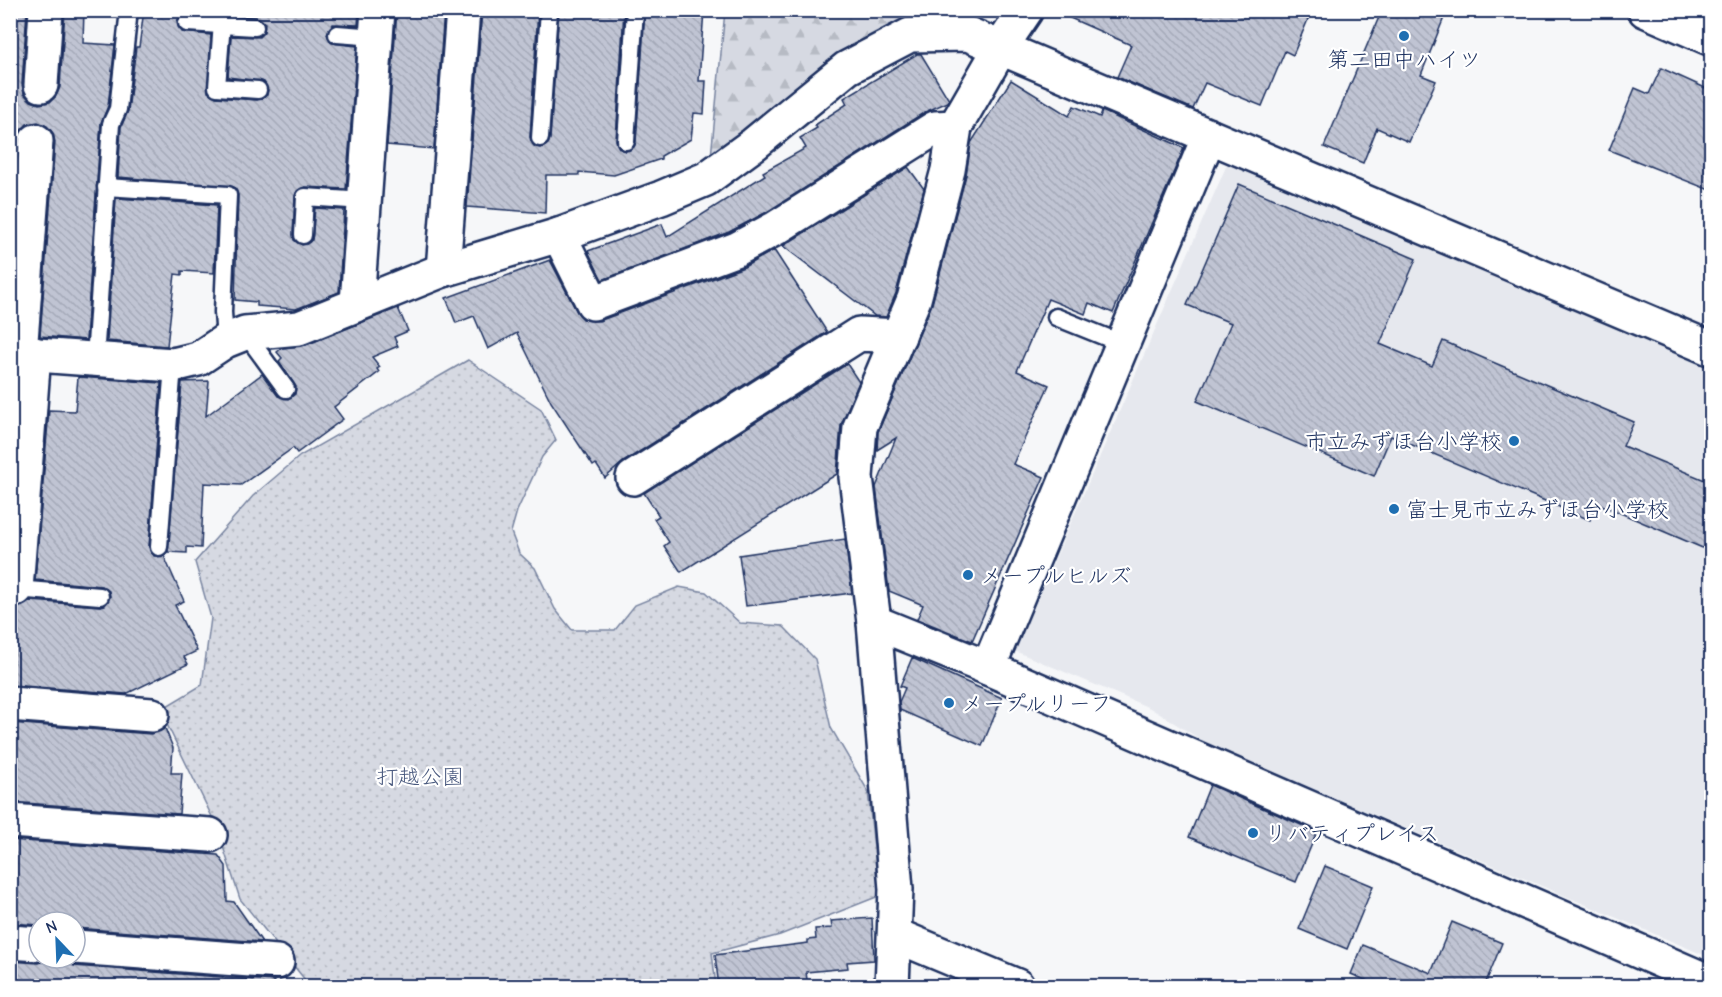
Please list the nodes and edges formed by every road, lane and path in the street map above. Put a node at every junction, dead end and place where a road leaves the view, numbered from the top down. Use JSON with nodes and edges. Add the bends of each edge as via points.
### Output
{"nodes":[{"id":1,"x":46,"y":10,"type":"edge"},
{"id":2,"x":129,"y":10,"type":"edge"},
{"id":3,"x":463,"y":10,"type":"edge"},
{"id":4,"x":549,"y":10,"type":"edge"},
{"id":5,"x":635,"y":10,"type":"edge"},
{"id":6,"x":1026,"y":10,"type":"edge"},
{"id":7,"x":1645,"y":10,"type":"edge"},
{"id":8,"x":222,"y":18,"type":"edge"},
{"id":9,"x":187,"y":23,"type":"dead end"},
{"id":10,"x":377,"y":24,"type":"edge"},
{"id":11,"x":255,"y":27,"type":"dead end"},
{"id":12,"x":337,"y":34,"type":"dead end"},
{"id":13,"x":1712,"y":39,"type":"edge"},
{"id":14,"x":1000,"y":47,"type":"junction"},
{"id":15,"x":41,"y":85,"type":"dead end"},
{"id":16,"x":258,"y":90,"type":"dead end"},
{"id":17,"x":955,"y":127,"type":"junction"},
{"id":18,"x":1209,"y":136,"type":"junction"},
{"id":19,"x":540,"y":138,"type":"dead end"},
{"id":20,"x":36,"y":141,"type":"dead end"},
{"id":21,"x":626,"y":141,"type":"dead end"},
{"id":22,"x":106,"y":187,"type":"junction"},
{"id":23,"x":364,"y":201,"type":"junction"},
{"id":24,"x":303,"y":235,"type":"dead end"},
{"id":25,"x":559,"y":235,"type":"junction"},
{"id":26,"x":443,"y":270,"type":"junction"},
{"id":27,"x":357,"y":303,"type":"junction"},
{"id":28,"x":1056,"y":317,"type":"dead end"},
{"id":29,"x":899,"y":336,"type":"junction"},
{"id":30,"x":235,"y":337,"type":"junction"},
{"id":31,"x":1708,"y":338,"type":"edge"},
{"id":32,"x":1123,"y":344,"type":"junction"},
{"id":33,"x":22,"y":354,"type":"edge"},
{"id":34,"x":95,"y":359,"type":"junction"},
{"id":35,"x":173,"y":365,"type":"junction"},
{"id":36,"x":286,"y":389,"type":"dead end"},
{"id":37,"x":17,"y":472,"type":"edge"},
{"id":38,"x":633,"y":478,"type":"dead end"},
{"id":39,"x":159,"y":547,"type":"dead end"},
{"id":40,"x":13,"y":589,"type":"edge"},
{"id":41,"x":100,"y":596,"type":"dead end"},
{"id":42,"x":874,"y":622,"type":"junction"},
{"id":43,"x":988,"y":668,"type":"junction"},
{"id":44,"x":10,"y":704,"type":"edge"},
{"id":45,"x":152,"y":715,"type":"dead end"},
{"id":46,"x":10,"y":821,"type":"edge"},
{"id":47,"x":210,"y":835,"type":"dead end"},
{"id":48,"x":896,"y":935,"type":"junction"},
{"id":49,"x":10,"y":942,"type":"edge"},
{"id":50,"x":27,"y":943,"type":"edge"},
{"id":51,"x":87,"y":948,"type":"edge"},
{"id":52,"x":277,"y":962,"type":"dead end"},
{"id":53,"x":1712,"y":983,"type":"edge"},
{"id":54,"x":892,"y":987,"type":"edge"},
{"id":55,"x":1017,"y":987,"type":"edge"}],
"edges":[{"from":1,"to":15,"type":"street"},
{"from":2,"to":22,"type":"lane","via":[[118,108],[111,124]]},
{"from":3,"to":26,"type":"street"},
{"from":4,"to":19,"type":"lane"},
{"from":5,"to":21,"type":"lane"},
{"from":6,"to":14,"type":"street"},
{"from":7,"to":13,"type":"street"},
{"from":8,"to":9,"type":"lane"},
{"from":8,"to":11,"type":"lane"},
{"from":8,"to":16,"type":"lane","via":[[218,87]]},
{"from":10,"to":12,"type":"lane"},
{"from":10,"to":23,"type":"street"},
{"from":14,"to":17,"type":"street"},
{"from":14,"to":18,"type":"street"},
{"from":14,"to":25,"type":"street","via":[[968,34],[909,35],[847,68],[706,179]]},
{"from":17,"to":25,"type":"street","via":[[935,128],[736,249],[593,303]]},
{"from":17,"to":29,"type":"street","via":[[948,170],[917,288]]},
{"from":18,"to":31,"type":"street"},
{"from":18,"to":32,"type":"street"},
{"from":20,"to":33,"type":"street"},
{"from":22,"to":30,"type":"lane","via":[[228,195],[223,312]]},
{"from":22,"to":34,"type":"lane"},
{"from":23,"to":24,"type":"lane","via":[[305,197]]},
{"from":23,"to":27,"type":"street"},
{"from":25,"to":26,"type":"street"},
{"from":26,"to":27,"type":"street"},
{"from":27,"to":30,"type":"street","via":[[299,328]]},
{"from":28,"to":32,"type":"lane"},
{"from":29,"to":38,"type":"street","via":[[859,334]]},
{"from":29,"to":42,"type":"street","via":[[860,427],[856,477]]},
{"from":30,"to":35,"type":"street","via":[[198,359]]},
{"from":30,"to":36,"type":"lane"},
{"from":32,"to":43,"type":"street"},
{"from":33,"to":34,"type":"street"},
{"from":33,"to":37,"type":"street"},
{"from":34,"to":35,"type":"street"},
{"from":35,"to":39,"type":"lane"},
{"from":37,"to":40,"type":"street"},
{"from":40,"to":41,"type":"lane"},
{"from":42,"to":43,"type":"street"},
{"from":42,"to":48,"type":"street","via":[[896,889]]},
{"from":43,"to":53,"type":"street"},
{"from":44,"to":45,"type":"street"},
{"from":46,"to":47,"type":"street"},
{"from":48,"to":54,"type":"street"},
{"from":48,"to":55,"type":"street"},
{"from":49,"to":50,"type":"street"},
{"from":51,"to":52,"type":"street"}]}
